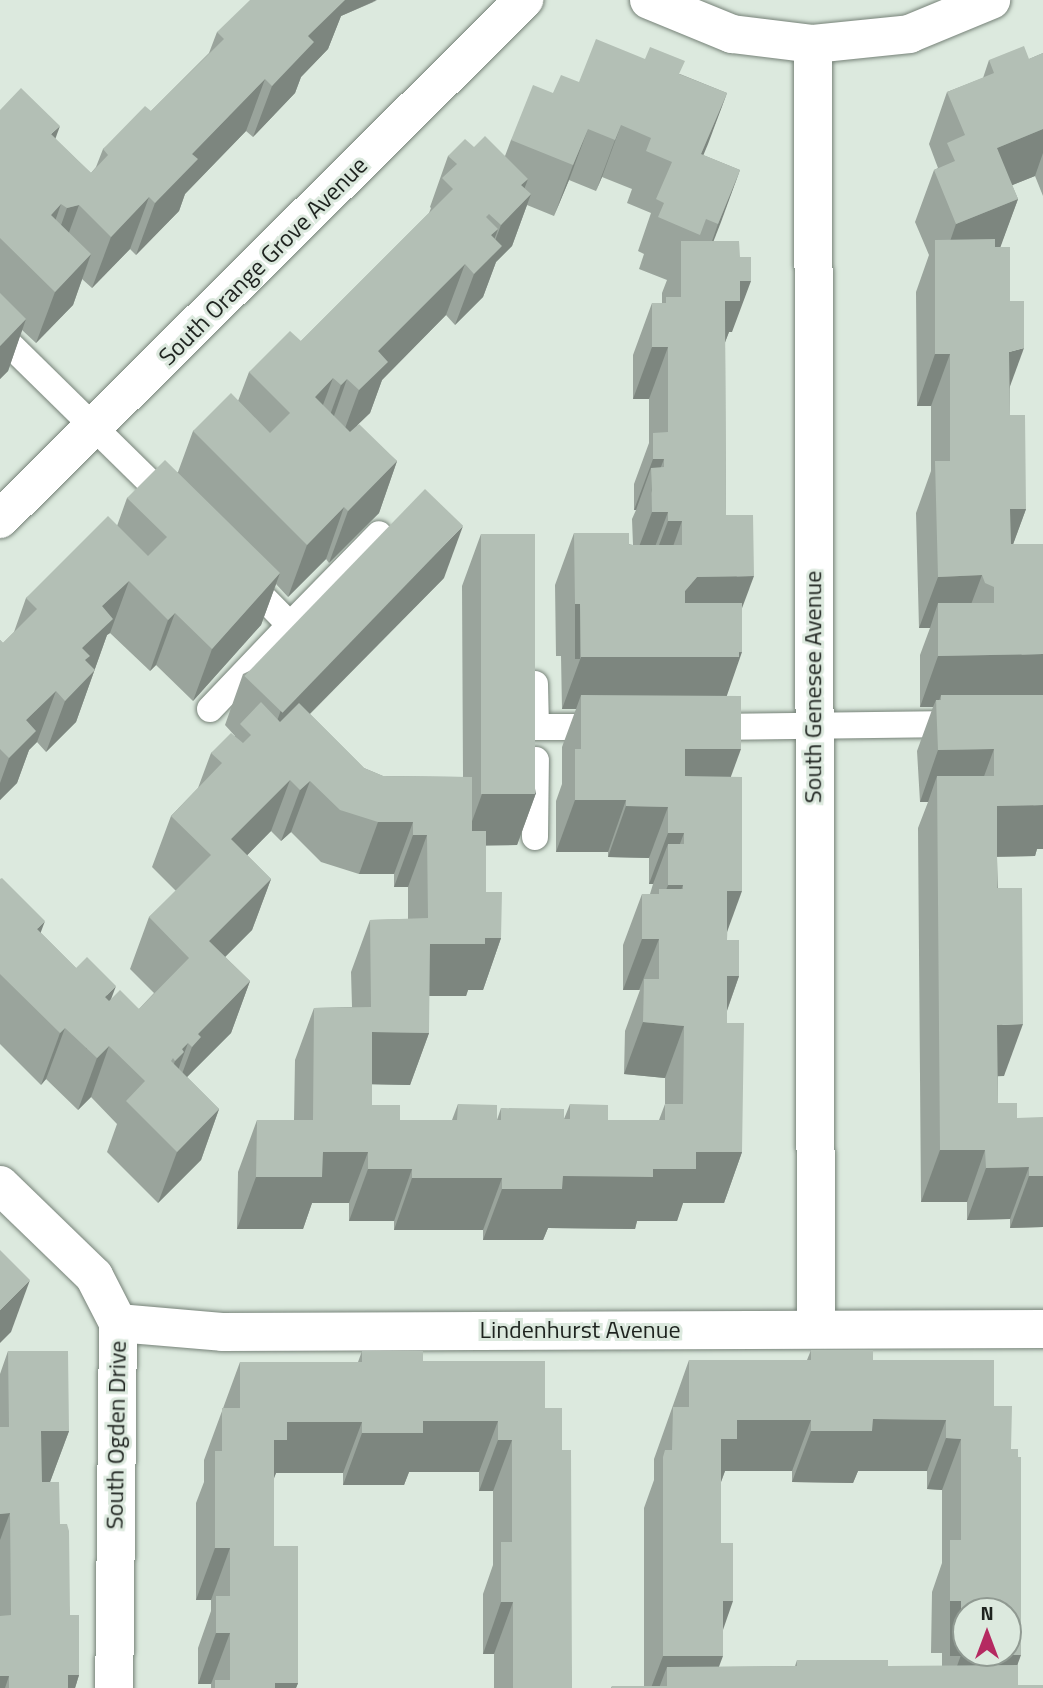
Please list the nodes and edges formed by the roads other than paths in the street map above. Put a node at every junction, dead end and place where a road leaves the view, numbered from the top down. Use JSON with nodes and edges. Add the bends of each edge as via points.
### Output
{"nodes":[{"id":1,"x":524,"y":0,"type":"edge"},
{"id":2,"x":649,"y":0,"type":"edge"},
{"id":3,"x":991,"y":0,"type":"edge"},
{"id":4,"x":813,"y":44,"type":"junction"},
{"id":5,"x":0,"y":335,"type":"edge"},
{"id":6,"x":97,"y":427,"type":"junction"},
{"id":7,"x":0,"y":519,"type":"edge"},
{"id":8,"x":188,"y":520,"type":"edge"},
{"id":9,"x":379,"y":534,"type":"edge"},
{"id":10,"x":225,"y":558,"type":"edge"},
{"id":11,"x":290,"y":625,"type":"junction"},
{"id":12,"x":535,"y":661,"type":"edge"},
{"id":13,"x":210,"y":709,"type":"dead end"},
{"id":14,"x":989,"y":724,"type":"edge"},
{"id":15,"x":536,"y":727,"type":"junction"},
{"id":16,"x":628,"y":727,"type":"edge"},
{"id":17,"x":681,"y":727,"type":"edge"},
{"id":18,"x":813,"y":727,"type":"junction"},
{"id":19,"x":535,"y":837,"type":"edge"},
{"id":20,"x":0,"y":1185,"type":"edge"},
{"id":21,"x":118,"y":1323,"type":"junction"},
{"id":22,"x":816,"y":1329,"type":"junction"},
{"id":23,"x":1043,"y":1329,"type":"edge"},
{"id":24,"x":114,"y":1688,"type":"edge"}],
"edges":[{"from":1,"to":6,"type":"street","name":"South Orange Grove Avenue"},
{"from":2,"to":4,"type":"street","via":[[732,34]]},
{"from":3,"to":4,"type":"street","via":[[909,34]]},
{"from":4,"to":18,"type":"street","name":"South Genesee Avenue"},
{"from":5,"to":6,"type":"lane"},
{"from":6,"to":7,"type":"street","name":"South Orange Grove Avenue"},
{"from":6,"to":8,"type":"lane"},
{"from":9,"to":11,"type":"lane"},
{"from":10,"to":11,"type":"lane"},
{"from":11,"to":13,"type":"lane"},
{"from":12,"to":15,"type":"lane"},
{"from":14,"to":18,"type":"lane"},
{"from":15,"to":16,"type":"lane"},
{"from":15,"to":19,"type":"lane"},
{"from":17,"to":18,"type":"lane"},
{"from":18,"to":22,"type":"street","name":"South Genesee Avenue"},
{"from":20,"to":21,"type":"street","name":"South Ogden Drive","via":[[94,1276]]},
{"from":21,"to":22,"type":"street","name":"Lindenhurst Avenue","via":[[222,1332]]},
{"from":21,"to":24,"type":"street","name":"South Ogden Drive"},
{"from":22,"to":23,"type":"street","name":"Lindenhurst Avenue"}]}
